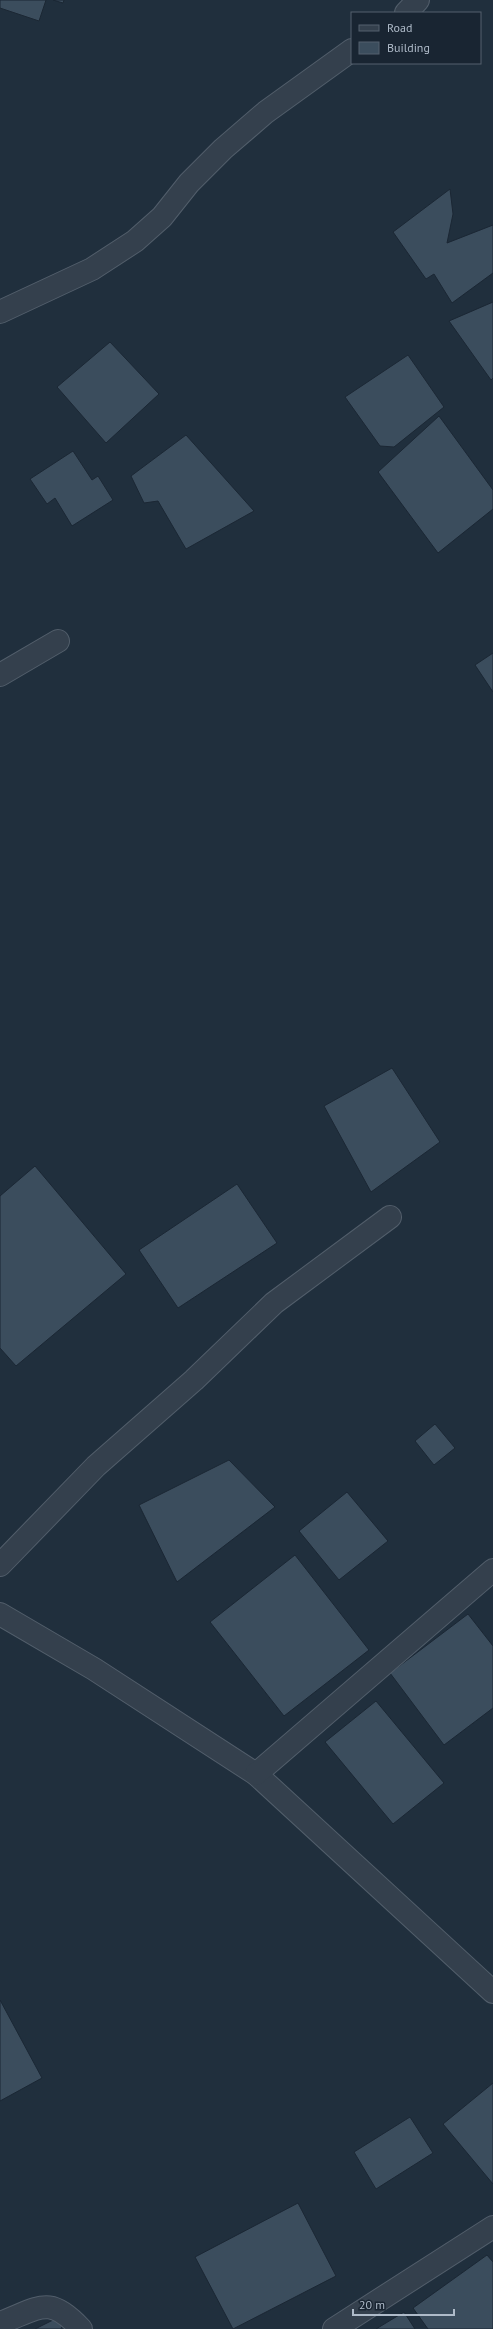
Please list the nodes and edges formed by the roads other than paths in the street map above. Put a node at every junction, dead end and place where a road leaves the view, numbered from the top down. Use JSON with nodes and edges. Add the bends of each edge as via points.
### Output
{"nodes":[{"id":1,"x":418,"y":0,"type":"edge"},
{"id":2,"x":407,"y":12,"type":"edge"},
{"id":3,"x":351,"y":51,"type":"edge"},
{"id":4,"x":0,"y":312,"type":"edge"},
{"id":5,"x":58,"y":641,"type":"dead end"},
{"id":6,"x":0,"y":675,"type":"edge"},
{"id":7,"x":390,"y":1218,"type":"dead end"},
{"id":8,"x":0,"y":1565,"type":"edge"},
{"id":9,"x":493,"y":1570,"type":"edge"},
{"id":10,"x":0,"y":1614,"type":"edge"},
{"id":11,"x":256,"y":1774,"type":"junction"},
{"id":12,"x":493,"y":1992,"type":"edge"},
{"id":13,"x":493,"y":2227,"type":"edge"},
{"id":14,"x":0,"y":2323,"type":"edge"},
{"id":15,"x":81,"y":2329,"type":"edge"},
{"id":16,"x":334,"y":2329,"type":"edge"}],
"edges":[{"from":1,"to":2,"type":"street"},
{"from":3,"to":4,"type":"street","via":[[266,112],[223,149],[189,183],[162,217],[135,241],[92,269]]},
{"from":5,"to":6,"type":"street"},
{"from":7,"to":8,"type":"street","via":[[274,1303],[194,1380],[96,1466]]},
{"from":9,"to":11,"type":"street"},
{"from":10,"to":11,"type":"street","via":[[94,1669]]},
{"from":11,"to":12,"type":"street"},
{"from":13,"to":16,"type":"street"},
{"from":14,"to":15,"type":"street","via":[[44,2307],[55,2307],[67,2313]]}]}
